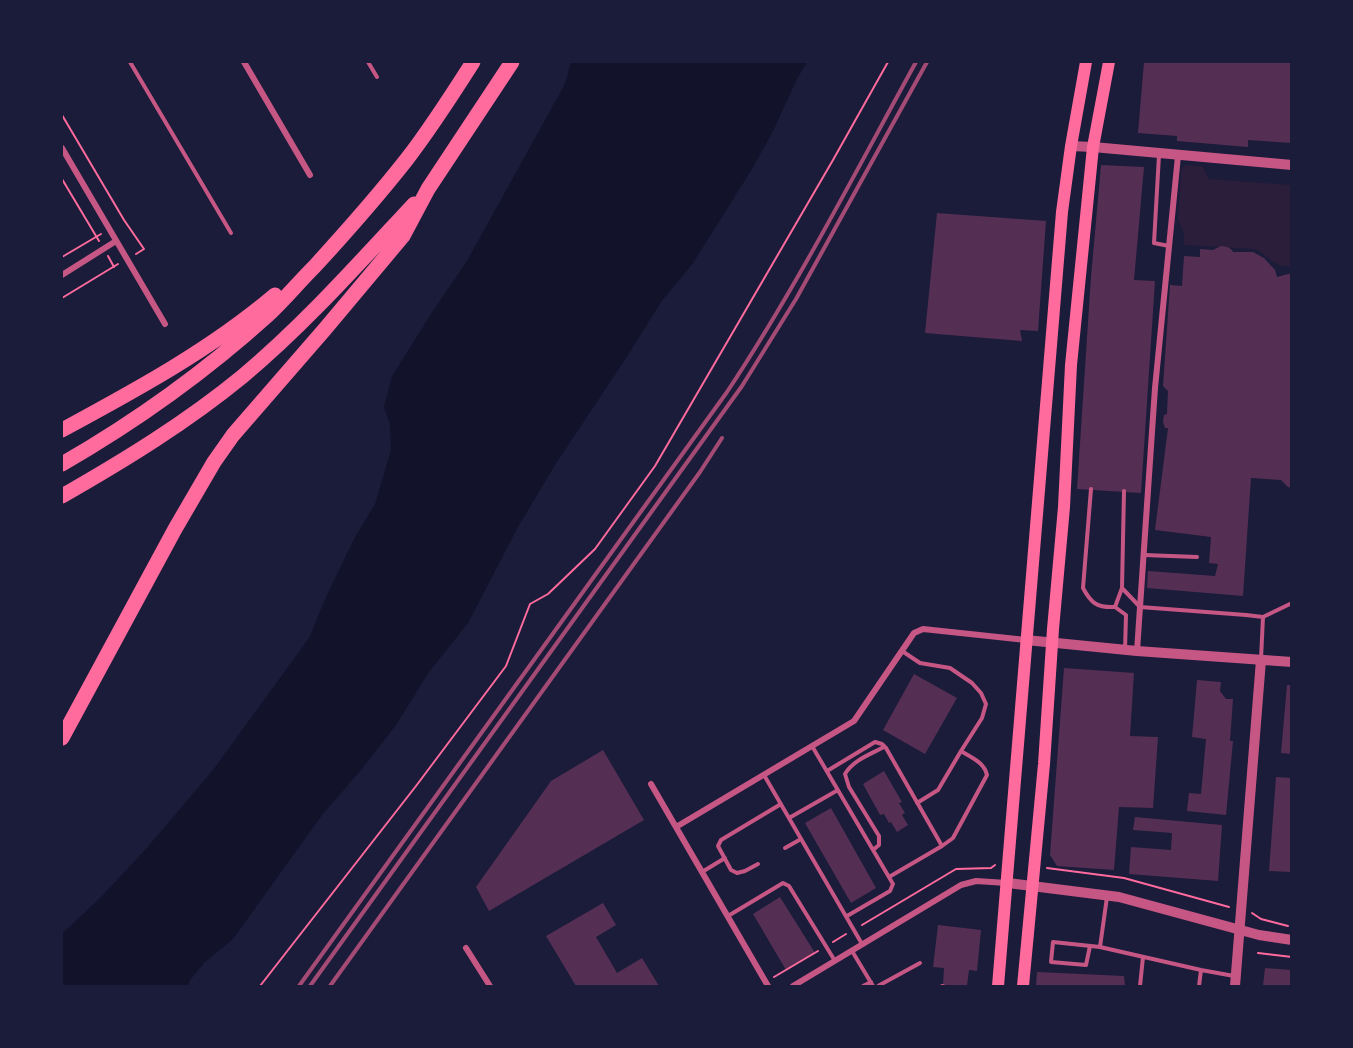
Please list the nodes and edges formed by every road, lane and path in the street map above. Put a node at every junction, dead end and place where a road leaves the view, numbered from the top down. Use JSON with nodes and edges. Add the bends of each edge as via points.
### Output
{"nodes":[{"id":1,"x":130,"y":62,"type":"edge"},
{"id":2,"x":244,"y":62,"type":"edge"},
{"id":3,"x":368,"y":62,"type":"edge"},
{"id":4,"x":473,"y":62,"type":"edge"},
{"id":5,"x":508,"y":62,"type":"edge"},
{"id":6,"x":512,"y":62,"type":"edge"},
{"id":7,"x":888,"y":62,"type":"edge"},
{"id":8,"x":1086,"y":62,"type":"edge"},
{"id":9,"x":1109,"y":62,"type":"edge"},
{"id":10,"x":378,"y":77,"type":"dead end"},
{"id":11,"x":492,"y":90,"type":"junction"},
{"id":12,"x":62,"y":115,"type":"edge"},
{"id":13,"x":1071,"y":146,"type":"junction"},
{"id":14,"x":1093,"y":147,"type":"junction"},
{"id":15,"x":62,"y":148,"type":"edge"},
{"id":16,"x":1160,"y":154,"type":"junction"},
{"id":17,"x":1178,"y":156,"type":"junction"},
{"id":18,"x":1292,"y":165,"type":"edge"},
{"id":19,"x":310,"y":175,"type":"dead end"},
{"id":20,"x":62,"y":179,"type":"edge"},
{"id":21,"x":428,"y":189,"type":"junction"},
{"id":22,"x":124,"y":220,"type":"junction"},
{"id":23,"x":109,"y":229,"type":"junction"},
{"id":24,"x":231,"y":233,"type":"dead end"},
{"id":25,"x":96,"y":237,"type":"junction"},
{"id":26,"x":116,"y":241,"type":"junction"},
{"id":27,"x":1169,"y":246,"type":"junction"},
{"id":28,"x":104,"y":249,"type":"junction"},
{"id":29,"x":330,"y":249,"type":"junction"},
{"id":30,"x":62,"y":257,"type":"edge"},
{"id":31,"x":127,"y":259,"type":"junction"},
{"id":32,"x":114,"y":267,"type":"junction"},
{"id":33,"x":62,"y":275,"type":"edge"},
{"id":34,"x":62,"y":298,"type":"edge"},
{"id":35,"x":165,"y":324,"type":"dead end"},
{"id":36,"x":62,"y":430,"type":"edge"},
{"id":37,"x":62,"y":464,"type":"edge"},
{"id":38,"x":1091,"y":489,"type":"dead end"},
{"id":39,"x":1124,"y":491,"type":"dead end"},
{"id":40,"x":62,"y":496,"type":"edge"},
{"id":41,"x":1144,"y":555,"type":"junction"},
{"id":42,"x":1197,"y":557,"type":"dead end"},
{"id":43,"x":1122,"y":588,"type":"junction"},
{"id":44,"x":1292,"y":603,"type":"edge"},
{"id":45,"x":1115,"y":607,"type":"junction"},
{"id":46,"x":1140,"y":607,"type":"junction"},
{"id":47,"x":1263,"y":617,"type":"junction"},
{"id":48,"x":1026,"y":640,"type":"junction"},
{"id":49,"x":1052,"y":643,"type":"junction"},
{"id":50,"x":1125,"y":650,"type":"junction"},
{"id":51,"x":902,"y":651,"type":"junction"},
{"id":52,"x":1137,"y":651,"type":"junction"},
{"id":53,"x":1261,"y":660,"type":"junction"},
{"id":54,"x":1292,"y":662,"type":"edge"},
{"id":55,"x":62,"y":738,"type":"edge"},
{"id":56,"x":812,"y":746,"type":"junction"},
{"id":57,"x":884,"y":747,"type":"junction"},
{"id":58,"x":961,"y":751,"type":"junction"},
{"id":59,"x":827,"y":771,"type":"junction"},
{"id":60,"x":764,"y":775,"type":"junction"},
{"id":61,"x":651,"y":784,"type":"dead end"},
{"id":62,"x":838,"y":790,"type":"junction"},
{"id":63,"x":917,"y":802,"type":"junction"},
{"id":64,"x":781,"y":804,"type":"junction"},
{"id":65,"x":789,"y":818,"type":"junction"},
{"id":66,"x":676,"y":827,"type":"junction"},
{"id":67,"x":801,"y":838,"type":"junction"},
{"id":68,"x":942,"y":846,"type":"junction"},
{"id":69,"x":785,"y":848,"type":"dead end"},
{"id":70,"x":873,"y":850,"type":"junction"},
{"id":71,"x":725,"y":858,"type":"junction"},
{"id":72,"x":758,"y":864,"type":"dead end"},
{"id":73,"x":702,"y":872,"type":"junction"},
{"id":74,"x":889,"y":877,"type":"junction"},
{"id":75,"x":1008,"y":883,"type":"junction"},
{"id":76,"x":1033,"y":886,"type":"junction"},
{"id":77,"x":1107,"y":895,"type":"junction"},
{"id":78,"x":727,"y":916,"type":"junction"},
{"id":79,"x":847,"y":916,"type":"junction"},
{"id":80,"x":1238,"y":930,"type":"junction"},
{"id":81,"x":1292,"y":940,"type":"edge"},
{"id":82,"x":863,"y":944,"type":"junction"},
{"id":83,"x":1090,"y":946,"type":"junction"},
{"id":84,"x":1100,"y":947,"type":"junction"},
{"id":85,"x":466,"y":948,"type":"dead end"},
{"id":86,"x":852,"y":951,"type":"junction"},
{"id":87,"x":1258,"y":953,"type":"dead end"},
{"id":88,"x":1143,"y":957,"type":"junction"},
{"id":89,"x":1292,"y":957,"type":"edge"},
{"id":90,"x":835,"y":961,"type":"junction"},
{"id":91,"x":920,"y":963,"type":"dead end"},
{"id":92,"x":1201,"y":970,"type":"junction"},
{"id":93,"x":1235,"y":981,"type":"edge"},
{"id":94,"x":872,"y":984,"type":"edge"},
{"id":95,"x":260,"y":987,"type":"edge"},
{"id":96,"x":490,"y":987,"type":"edge"},
{"id":97,"x":768,"y":987,"type":"edge"},
{"id":98,"x":793,"y":987,"type":"edge"},
{"id":99,"x":863,"y":987,"type":"edge"},
{"id":100,"x":879,"y":987,"type":"edge"},
{"id":101,"x":998,"y":987,"type":"edge"},
{"id":102,"x":1023,"y":987,"type":"edge"},
{"id":103,"x":1140,"y":987,"type":"edge"},
{"id":104,"x":1199,"y":987,"type":"edge"}],
"edges":[{"from":1,"to":24,"type":"lane"},
{"from":2,"to":19,"type":"street"},
{"from":3,"to":10,"type":"lane"},
{"from":4,"to":29,"type":"highway","via":[[408,158]]},
{"from":5,"to":11,"type":"highway"},
{"from":6,"to":11,"type":"highway"},
{"from":7,"to":95,"type":"path","via":[[655,466],[595,549],[548,594],[530,604],[506,666]]},
{"from":8,"to":13,"type":"main road"},
{"from":9,"to":14,"type":"main road"},
{"from":11,"to":21,"type":"highway"},
{"from":12,"to":22,"type":"path"},
{"from":13,"to":14,"type":"street"},
{"from":13,"to":48,"type":"main road"},
{"from":14,"to":16,"type":"street"},
{"from":14,"to":49,"type":"main road","via":[[1071,365]]},
{"from":15,"to":23,"type":"street"},
{"from":16,"to":17,"type":"street"},
{"from":16,"to":27,"type":"lane","via":[[1154,243]]},
{"from":17,"to":18,"type":"street"},
{"from":17,"to":27,"type":"street"},
{"from":20,"to":25,"type":"path"},
{"from":21,"to":40,"type":"highway","via":[[310,316],[243,376],[125,460]]},
{"from":21,"to":55,"type":"highway","via":[[403,236],[214,462]]},
{"from":22,"to":23,"type":"path"},
{"from":22,"to":31,"type":"path","via":[[144,249]]},
{"from":23,"to":25,"type":"path"},
{"from":23,"to":26,"type":"street"},
{"from":25,"to":28,"type":"path"},
{"from":25,"to":30,"type":"path"},
{"from":26,"to":28,"type":"street"},
{"from":26,"to":31,"type":"street"},
{"from":27,"to":41,"type":"street"},
{"from":28,"to":32,"type":"path"},
{"from":28,"to":33,"type":"street"},
{"from":29,"to":36,"type":"highway","via":[[247,319],[212,343]]},
{"from":29,"to":37,"type":"highway","via":[[269,314],[222,355],[128,423]]},
{"from":31,"to":32,"type":"path"},
{"from":31,"to":35,"type":"street"},
{"from":32,"to":34,"type":"path"},
{"from":38,"to":45,"type":"lane","via":[[1083,588],[1097,605]]},
{"from":39,"to":43,"type":"lane"},
{"from":41,"to":42,"type":"lane"},
{"from":41,"to":46,"type":"street"},
{"from":43,"to":45,"type":"lane"},
{"from":43,"to":46,"type":"lane"},
{"from":44,"to":47,"type":"lane"},
{"from":45,"to":50,"type":"lane","via":[[1126,615]]},
{"from":46,"to":47,"type":"lane"},
{"from":46,"to":52,"type":"street"},
{"from":47,"to":53,"type":"lane"},
{"from":48,"to":49,"type":"street"},
{"from":48,"to":51,"type":"street","via":[[923,629],[914,633]]},
{"from":48,"to":75,"type":"main road"},
{"from":49,"to":50,"type":"street"},
{"from":49,"to":76,"type":"main road"},
{"from":50,"to":52,"type":"street"},
{"from":51,"to":56,"type":"street","via":[[854,721]]},
{"from":51,"to":58,"type":"lane","via":[[920,663],[950,668],[981,693],[986,704],[982,718]]},
{"from":52,"to":53,"type":"street"},
{"from":53,"to":54,"type":"street"},
{"from":53,"to":80,"type":"street"},
{"from":56,"to":59,"type":"lane"},
{"from":56,"to":60,"type":"street"},
{"from":57,"to":59,"type":"lane","via":[[875,742]]},
{"from":57,"to":63,"type":"lane"},
{"from":57,"to":70,"type":"lane","via":[[848,768],[846,774],[849,787],[879,836],[879,846]]},
{"from":58,"to":63,"type":"lane","via":[[938,790]]},
{"from":58,"to":68,"type":"lane","via":[[982,763],[987,775],[953,838]]},
{"from":59,"to":62,"type":"lane"},
{"from":60,"to":64,"type":"lane"},
{"from":60,"to":66,"type":"street"},
{"from":61,"to":66,"type":"street"},
{"from":62,"to":65,"type":"lane"},
{"from":62,"to":70,"type":"lane"},
{"from":63,"to":68,"type":"lane"},
{"from":64,"to":65,"type":"lane"},
{"from":64,"to":71,"type":"lane","via":[[721,840],[718,846]]},
{"from":65,"to":67,"type":"lane"},
{"from":66,"to":73,"type":"street"},
{"from":67,"to":69,"type":"lane"},
{"from":67,"to":79,"type":"lane"},
{"from":68,"to":74,"type":"lane"},
{"from":70,"to":74,"type":"lane"},
{"from":71,"to":72,"type":"lane","via":[[737,873]]},
{"from":71,"to":73,"type":"lane"},
{"from":73,"to":78,"type":"street"},
{"from":74,"to":79,"type":"lane","via":[[893,884],[890,891]]},
{"from":75,"to":76,"type":"street"},
{"from":75,"to":82,"type":"street","via":[[976,881],[961,885]]},
{"from":75,"to":101,"type":"main road"},
{"from":76,"to":77,"type":"street"},
{"from":76,"to":102,"type":"main road"},
{"from":77,"to":80,"type":"street"},
{"from":77,"to":84,"type":"lane"},
{"from":78,"to":90,"type":"lane","via":[[783,883],[789,886]]},
{"from":78,"to":97,"type":"street"},
{"from":79,"to":82,"type":"lane"},
{"from":80,"to":81,"type":"street"},
{"from":80,"to":93,"type":"street"},
{"from":82,"to":86,"type":"street"},
{"from":83,"to":83,"type":"lane","via":[[1053,942],[1051,962],[1086,965]]},
{"from":83,"to":84,"type":"lane"},
{"from":84,"to":88,"type":"lane"},
{"from":85,"to":96,"type":"street"},
{"from":86,"to":90,"type":"street"},
{"from":86,"to":94,"type":"lane"},
{"from":87,"to":89,"type":"path"},
{"from":88,"to":92,"type":"lane"},
{"from":88,"to":103,"type":"lane"},
{"from":90,"to":98,"type":"street"},
{"from":91,"to":100,"type":"lane"},
{"from":92,"to":93,"type":"lane"},
{"from":92,"to":104,"type":"lane"},
{"from":94,"to":99,"type":"lane"}]}
